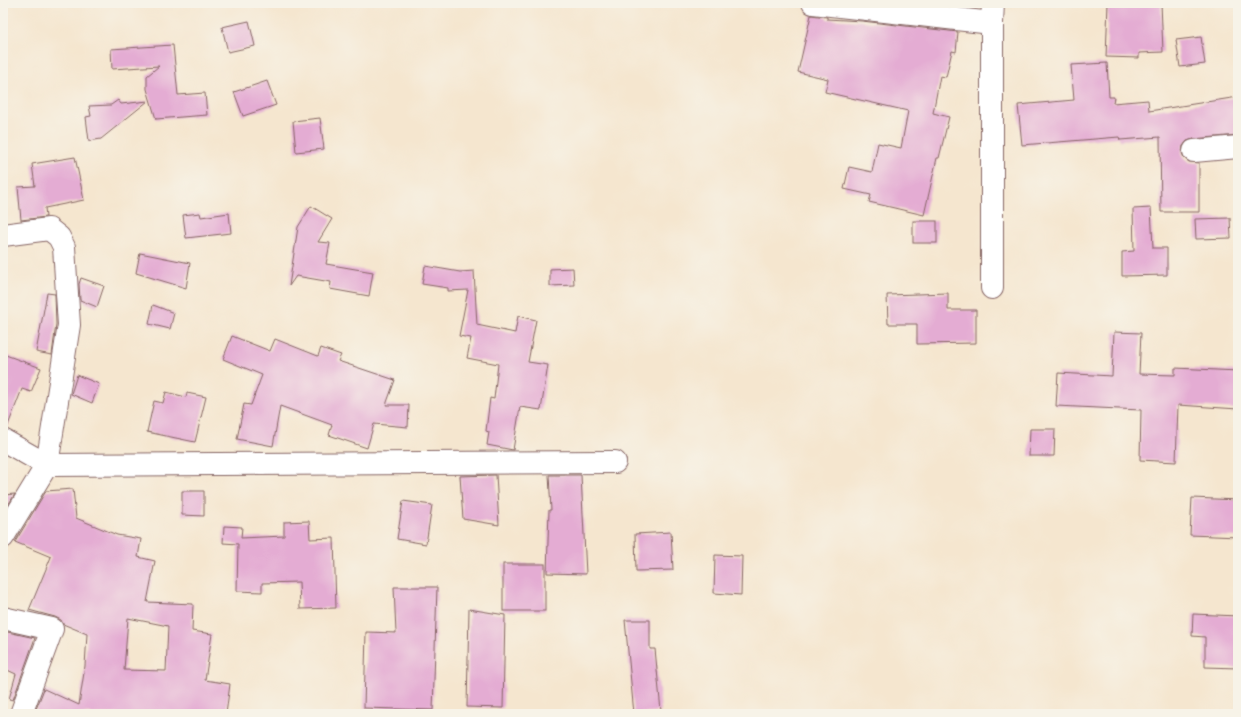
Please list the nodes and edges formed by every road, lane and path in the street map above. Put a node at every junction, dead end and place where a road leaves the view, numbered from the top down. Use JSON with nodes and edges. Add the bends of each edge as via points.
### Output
{"nodes":[{"id":1,"x":813,"y":3,"type":"edge"},
{"id":2,"x":993,"y":13,"type":"edge"},
{"id":3,"x":1238,"y":147,"type":"edge"},
{"id":4,"x":1194,"y":151,"type":"dead end"},
{"id":5,"x":3,"y":235,"type":"edge"},
{"id":6,"x":992,"y":288,"type":"dead end"},
{"id":7,"x":3,"y":440,"type":"edge"},
{"id":8,"x":615,"y":462,"type":"dead end"},
{"id":9,"x":47,"y":465,"type":"junction"},
{"id":10,"x":3,"y":537,"type":"edge"},
{"id":11,"x":3,"y":618,"type":"edge"},
{"id":12,"x":22,"y":714,"type":"edge"}],
"edges":[{"from":1,"to":2,"type":"street"},
{"from":2,"to":6,"type":"street"},
{"from":3,"to":4,"type":"street"},
{"from":5,"to":9,"type":"street","via":[[49,229],[59,237],[64,247],[69,325]]},
{"from":7,"to":9,"type":"street"},
{"from":8,"to":9,"type":"street"},
{"from":9,"to":10,"type":"street"},
{"from":11,"to":12,"type":"street","via":[[52,629]]}]}
